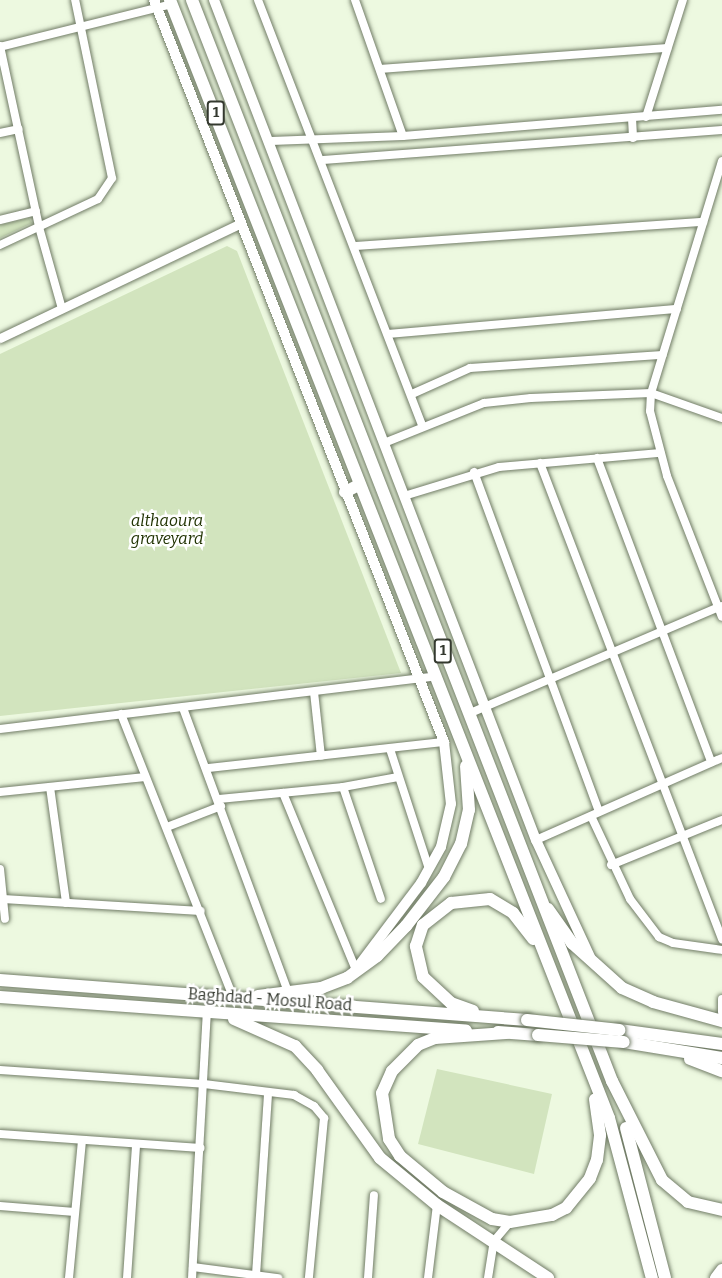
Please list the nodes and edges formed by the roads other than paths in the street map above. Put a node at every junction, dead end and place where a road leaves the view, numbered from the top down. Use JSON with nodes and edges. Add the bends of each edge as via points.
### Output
{"nodes":[{"id":1,"x":75,"y":0,"type":"edge"},
{"id":2,"x":192,"y":0,"type":"edge"},
{"id":3,"x":214,"y":0,"type":"edge"},
{"id":4,"x":258,"y":0,"type":"edge"},
{"id":5,"x":356,"y":0,"type":"edge"},
{"id":6,"x":683,"y":0,"type":"edge"},
{"id":7,"x":171,"y":2,"type":"edge"},
{"id":8,"x":156,"y":4,"type":"edge"},
{"id":9,"x":82,"y":29,"type":"junction"},
{"id":10,"x":0,"y":47,"type":"edge"},
{"id":11,"x":667,"y":48,"type":"junction"},
{"id":12,"x":380,"y":69,"type":"junction"},
{"id":13,"x":722,"y":110,"type":"edge"},
{"id":14,"x":646,"y":117,"type":"junction"},
{"id":15,"x":632,"y":118,"type":"junction"},
{"id":16,"x":19,"y":129,"type":"junction"},
{"id":17,"x":722,"y":130,"type":"edge"},
{"id":18,"x":0,"y":133,"type":"edge"},
{"id":19,"x":403,"y":136,"type":"junction"},
{"id":20,"x":633,"y":138,"type":"junction"},
{"id":21,"x":315,"y":140,"type":"junction"},
{"id":22,"x":271,"y":141,"type":"junction"},
{"id":23,"x":323,"y":160,"type":"junction"},
{"id":24,"x":722,"y":161,"type":"edge"},
{"id":25,"x":36,"y":212,"type":"junction"},
{"id":26,"x":0,"y":220,"type":"edge"},
{"id":27,"x":278,"y":220,"type":"junction"},
{"id":28,"x":703,"y":222,"type":"junction"},
{"id":29,"x":242,"y":223,"type":"junction"},
{"id":30,"x":39,"y":226,"type":"junction"},
{"id":31,"x":260,"y":226,"type":"junction"},
{"id":32,"x":0,"y":245,"type":"edge"},
{"id":33,"x":356,"y":246,"type":"junction"},
{"id":34,"x":62,"y":309,"type":"junction"},
{"id":35,"x":677,"y":309,"type":"junction"},
{"id":36,"x":389,"y":334,"type":"junction"},
{"id":37,"x":0,"y":338,"type":"edge"},
{"id":38,"x":663,"y":355,"type":"junction"},
{"id":39,"x":651,"y":393,"type":"junction"},
{"id":40,"x":412,"y":394,"type":"junction"},
{"id":41,"x":722,"y":418,"type":"edge"},
{"id":42,"x":422,"y":424,"type":"junction"},
{"id":43,"x":384,"y":443,"type":"junction"},
{"id":44,"x":660,"y":453,"type":"junction"},
{"id":45,"x":597,"y":459,"type":"junction"},
{"id":46,"x":540,"y":463,"type":"junction"},
{"id":47,"x":474,"y":472,"type":"junction"},
{"id":48,"x":359,"y":485,"type":"junction"},
{"id":49,"x":345,"y":492,"type":"junction"},
{"id":50,"x":404,"y":496,"type":"junction"},
{"id":51,"x":720,"y":606,"type":"edge"},
{"id":52,"x":722,"y":617,"type":"edge"},
{"id":53,"x":662,"y":631,"type":"junction"},
{"id":54,"x":612,"y":652,"type":"junction"},
{"id":55,"x":437,"y":676,"type":"junction"},
{"id":56,"x":550,"y":679,"type":"junction"},
{"id":57,"x":420,"y":681,"type":"junction"},
{"id":58,"x":314,"y":692,"type":"junction"},
{"id":59,"x":484,"y":707,"type":"junction"},
{"id":60,"x":183,"y":708,"type":"junction"},
{"id":61,"x":121,"y":714,"type":"junction"},
{"id":62,"x":468,"y":714,"type":"junction"},
{"id":63,"x":0,"y":729,"type":"edge"},
{"id":64,"x":460,"y":736,"type":"junction"},
{"id":65,"x":444,"y":742,"type":"junction"},
{"id":66,"x":390,"y":749,"type":"junction"},
{"id":67,"x":321,"y":756,"type":"junction"},
{"id":68,"x":722,"y":758,"type":"edge"},
{"id":69,"x":711,"y":762,"type":"junction"},
{"id":70,"x":208,"y":768,"type":"junction"},
{"id":71,"x":145,"y":777,"type":"junction"},
{"id":72,"x":398,"y":777,"type":"junction"},
{"id":73,"x":663,"y":784,"type":"junction"},
{"id":74,"x":50,"y":787,"type":"junction"},
{"id":75,"x":343,"y":787,"type":"junction"},
{"id":76,"x":0,"y":792,"type":"edge"},
{"id":77,"x":283,"y":793,"type":"junction"},
{"id":78,"x":220,"y":803,"type":"junction"},
{"id":79,"x":599,"y":812,"type":"junction"},
{"id":80,"x":591,"y":816,"type":"junction"},
{"id":81,"x":722,"y":820,"type":"edge"},
{"id":82,"x":167,"y":827,"type":"junction"},
{"id":83,"x":683,"y":836,"type":"junction"},
{"id":84,"x":536,"y":840,"type":"junction"},
{"id":85,"x":611,"y":865,"type":"junction"},
{"id":86,"x":0,"y":869,"type":"edge"},
{"id":87,"x":429,"y":869,"type":"junction"},
{"id":88,"x":539,"y":893,"type":"junction"},
{"id":89,"x":3,"y":899,"type":"junction"},
{"id":90,"x":381,"y":900,"type":"dead end"},
{"id":91,"x":66,"y":903,"type":"junction"},
{"id":92,"x":201,"y":910,"type":"junction"},
{"id":93,"x":5,"y":919,"type":"dead end"},
{"id":94,"x":722,"y":939,"type":"edge"},
{"id":95,"x":722,"y":950,"type":"edge"},
{"id":96,"x":598,"y":970,"type":"junction"},
{"id":97,"x":353,"y":973,"type":"junction"},
{"id":98,"x":554,"y":977,"type":"junction"},
{"id":99,"x":0,"y":980,"type":"edge"},
{"id":100,"x":288,"y":992,"type":"junction"},
{"id":101,"x":0,"y":997,"type":"edge"},
{"id":102,"x":722,"y":999,"type":"edge"},
{"id":103,"x":234,"y":1000,"type":"junction"},
{"id":104,"x":722,"y":1012,"type":"edge"},
{"id":105,"x":213,"y":1013,"type":"junction"},
{"id":106,"x":489,"y":1016,"type":"junction"},
{"id":107,"x":722,"y":1022,"type":"edge"},
{"id":108,"x":506,"y":1033,"type":"junction"},
{"id":109,"x":722,"y":1044,"type":"edge"},
{"id":110,"x":666,"y":1051,"type":"junction"},
{"id":111,"x":586,"y":1057,"type":"junction"},
{"id":112,"x":722,"y":1058,"type":"edge"},
{"id":113,"x":0,"y":1070,"type":"edge"},
{"id":114,"x":722,"y":1071,"type":"edge"},
{"id":115,"x":612,"y":1081,"type":"junction"},
{"id":116,"x":204,"y":1084,"type":"junction"},
{"id":117,"x":268,"y":1093,"type":"junction"},
{"id":118,"x":0,"y":1134,"type":"edge"},
{"id":119,"x":82,"y":1141,"type":"junction"},
{"id":120,"x":136,"y":1146,"type":"junction"},
{"id":121,"x":201,"y":1148,"type":"junction"},
{"id":122,"x":374,"y":1195,"type":"dead end"},
{"id":123,"x":437,"y":1205,"type":"junction"},
{"id":124,"x":0,"y":1206,"type":"edge"},
{"id":125,"x":722,"y":1210,"type":"edge"},
{"id":126,"x":75,"y":1212,"type":"junction"},
{"id":127,"x":510,"y":1222,"type":"junction"},
{"id":128,"x":494,"y":1241,"type":"junction"},
{"id":129,"x":193,"y":1268,"type":"junction"},
{"id":130,"x":722,"y":1270,"type":"edge"},
{"id":131,"x":256,"y":1275,"type":"junction"},
{"id":132,"x":69,"y":1278,"type":"edge"},
{"id":133,"x":127,"y":1278,"type":"edge"},
{"id":134,"x":192,"y":1278,"type":"edge"},
{"id":135,"x":278,"y":1278,"type":"edge"},
{"id":136,"x":309,"y":1278,"type":"edge"},
{"id":137,"x":368,"y":1278,"type":"edge"},
{"id":138,"x":428,"y":1278,"type":"edge"},
{"id":139,"x":488,"y":1278,"type":"edge"},
{"id":140,"x":548,"y":1278,"type":"edge"},
{"id":141,"x":652,"y":1278,"type":"edge"},
{"id":142,"x":665,"y":1278,"type":"edge"},
{"id":143,"x":716,"y":1278,"type":"edge"}],
"edges":[{"from":1,"to":9,"type":"street"},
{"from":2,"to":27,"type":"highway","number":"1"},
{"from":3,"to":22,"type":"main road"},
{"from":4,"to":21,"type":"street"},
{"from":5,"to":12,"type":"street"},
{"from":6,"to":11,"type":"street"},
{"from":7,"to":8,"type":"street"},
{"from":7,"to":31,"type":"highway","number":"1"},
{"from":8,"to":9,"type":"street"},
{"from":8,"to":29,"type":"main road"},
{"from":9,"to":10,"type":"street"},
{"from":9,"to":30,"type":"street","via":[[112,178],[98,199]]},
{"from":10,"to":16,"type":"street"},
{"from":11,"to":12,"type":"street"},
{"from":11,"to":14,"type":"street"},
{"from":12,"to":19,"type":"street"},
{"from":13,"to":14,"type":"street"},
{"from":14,"to":15,"type":"street"},
{"from":15,"to":19,"type":"street"},
{"from":15,"to":20,"type":"street"},
{"from":16,"to":18,"type":"street"},
{"from":16,"to":25,"type":"street"},
{"from":17,"to":20,"type":"street"},
{"from":19,"to":21,"type":"street"},
{"from":20,"to":23,"type":"street"},
{"from":21,"to":22,"type":"street"},
{"from":21,"to":23,"type":"street"},
{"from":22,"to":43,"type":"main road"},
{"from":23,"to":33,"type":"street"},
{"from":24,"to":28,"type":"street"},
{"from":25,"to":26,"type":"street"},
{"from":25,"to":30,"type":"street"},
{"from":27,"to":31,"type":"highway"},
{"from":27,"to":62,"type":"highway","number":"1"},
{"from":28,"to":33,"type":"street"},
{"from":28,"to":35,"type":"street"},
{"from":29,"to":34,"type":"street"},
{"from":29,"to":49,"type":"main road"},
{"from":30,"to":32,"type":"street"},
{"from":30,"to":34,"type":"street"},
{"from":31,"to":48,"type":"highway","number":"1"},
{"from":33,"to":36,"type":"street"},
{"from":34,"to":37,"type":"street"},
{"from":35,"to":36,"type":"street"},
{"from":35,"to":38,"type":"street"},
{"from":36,"to":40,"type":"street"},
{"from":38,"to":39,"type":"street"},
{"from":38,"to":40,"type":"street","via":[[470,368]]},
{"from":39,"to":41,"type":"street"},
{"from":39,"to":42,"type":"street","via":[[483,403]]},
{"from":39,"to":44,"type":"street","via":[[650,411]]},
{"from":40,"to":42,"type":"street"},
{"from":42,"to":43,"type":"street"},
{"from":43,"to":50,"type":"main road"},
{"from":44,"to":45,"type":"street"},
{"from":44,"to":51,"type":"street"},
{"from":45,"to":46,"type":"street"},
{"from":45,"to":53,"type":"street"},
{"from":46,"to":47,"type":"street"},
{"from":46,"to":54,"type":"street"},
{"from":47,"to":50,"type":"street"},
{"from":47,"to":56,"type":"street"},
{"from":48,"to":49,"type":"highway"},
{"from":48,"to":55,"type":"highway","number":"1"},
{"from":49,"to":57,"type":"main road"},
{"from":50,"to":59,"type":"main road"},
{"from":51,"to":52,"type":"street"},
{"from":51,"to":53,"type":"street"},
{"from":53,"to":54,"type":"street"},
{"from":53,"to":69,"type":"street"},
{"from":54,"to":56,"type":"street"},
{"from":54,"to":73,"type":"street"},
{"from":55,"to":57,"type":"street"},
{"from":55,"to":64,"type":"highway","number":"1"},
{"from":56,"to":59,"type":"street"},
{"from":56,"to":79,"type":"street"},
{"from":57,"to":58,"type":"street"},
{"from":57,"to":65,"type":"main road"},
{"from":58,"to":60,"type":"street"},
{"from":58,"to":67,"type":"street"},
{"from":59,"to":62,"type":"street"},
{"from":59,"to":84,"type":"main road"},
{"from":60,"to":61,"type":"street"},
{"from":60,"to":70,"type":"street"},
{"from":61,"to":63,"type":"street"},
{"from":61,"to":71,"type":"street"},
{"from":62,"to":88,"type":"highway","number":"1"},
{"from":64,"to":97,"type":"highway","via":[[469,810],[454,861],[406,926]]},
{"from":64,"to":98,"type":"highway"},
{"from":65,"to":66,"type":"street"},
{"from":65,"to":87,"type":"main road","via":[[451,804],[441,847]]},
{"from":66,"to":67,"type":"street"},
{"from":66,"to":72,"type":"street"},
{"from":67,"to":70,"type":"street"},
{"from":68,"to":69,"type":"street"},
{"from":69,"to":73,"type":"street"},
{"from":70,"to":78,"type":"street"},
{"from":71,"to":74,"type":"street"},
{"from":71,"to":82,"type":"street"},
{"from":72,"to":75,"type":"street"},
{"from":72,"to":87,"type":"street"},
{"from":73,"to":79,"type":"street"},
{"from":73,"to":83,"type":"street"},
{"from":74,"to":76,"type":"street"},
{"from":74,"to":91,"type":"street"},
{"from":75,"to":77,"type":"street"},
{"from":75,"to":90,"type":"street"},
{"from":77,"to":78,"type":"street"},
{"from":77,"to":97,"type":"street"},
{"from":78,"to":82,"type":"street"},
{"from":78,"to":100,"type":"street"},
{"from":79,"to":80,"type":"street"},
{"from":80,"to":84,"type":"street"},
{"from":80,"to":85,"type":"street"},
{"from":81,"to":83,"type":"street"},
{"from":82,"to":92,"type":"street"},
{"from":83,"to":85,"type":"street"},
{"from":83,"to":94,"type":"street"},
{"from":84,"to":96,"type":"main road","via":[[575,929]]},
{"from":85,"to":95,"type":"street","via":[[643,919],[659,937],[673,943]]},
{"from":86,"to":89,"type":"street"},
{"from":87,"to":97,"type":"main road"},
{"from":88,"to":96,"type":"highway","via":[[572,943]]},
{"from":88,"to":115,"type":"highway","number":"1"},
{"from":89,"to":91,"type":"street"},
{"from":89,"to":93,"type":"street"},
{"from":91,"to":92,"type":"street"},
{"from":92,"to":103,"type":"street"},
{"from":96,"to":107,"type":"highway","via":[[638,996]]},
{"from":97,"to":100,"type":"highway","via":[[321,988]]},
{"from":98,"to":106,"type":"highway","via":[[525,926],[502,904],[466,899],[440,908],[418,936],[419,967],[432,986],[452,1003]]},
{"from":98,"to":111,"type":"highway"},
{"from":99,"to":103,"type":"highway"},
{"from":100,"to":103,"type":"highway"},
{"from":101,"to":105,"type":"highway","name":"Baghdad - Mosul Road"},
{"from":102,"to":104,"type":"street"},
{"from":103,"to":106,"type":"highway"},
{"from":105,"to":108,"type":"highway","name":"Baghdad - Mosul Road"},
{"from":105,"to":116,"type":"street"},
{"from":105,"to":123,"type":"highway","via":[[279,1036],[295,1046],[317,1070],[372,1150]]},
{"from":106,"to":109,"type":"highway","bridge":true},
{"from":108,"to":110,"type":"highway","name":"Baghdad - Mosul Road","bridge":true,"via":[[624,1042]]},
{"from":108,"to":127,"type":"highway","via":[[435,1038],[418,1045],[393,1071],[382,1093],[389,1139],[400,1156],[443,1192],[492,1219]]},
{"from":110,"to":112,"type":"highway"},
{"from":110,"to":114,"type":"highway"},
{"from":111,"to":127,"type":"highway","via":[[600,1135],[590,1178],[566,1208],[552,1215]]},
{"from":111,"to":141,"type":"highway","via":[[618,1146]]},
{"from":113,"to":116,"type":"street"},
{"from":115,"to":125,"type":"highway","via":[[643,1148],[670,1190],[698,1206]]},
{"from":115,"to":142,"type":"highway","via":[[648,1200]]},
{"from":116,"to":117,"type":"street"},
{"from":116,"to":121,"type":"street"},
{"from":117,"to":131,"type":"street"},
{"from":117,"to":136,"type":"street","via":[[294,1095],[314,1106],[324,1118]]},
{"from":118,"to":119,"type":"street"},
{"from":119,"to":120,"type":"street"},
{"from":119,"to":126,"type":"street"},
{"from":120,"to":121,"type":"street"},
{"from":120,"to":133,"type":"street"},
{"from":121,"to":129,"type":"street"},
{"from":122,"to":137,"type":"street"},
{"from":123,"to":128,"type":"highway"},
{"from":123,"to":138,"type":"street"},
{"from":124,"to":126,"type":"street"},
{"from":126,"to":132,"type":"street"},
{"from":127,"to":128,"type":"street"},
{"from":128,"to":139,"type":"street"},
{"from":128,"to":140,"type":"highway"},
{"from":129,"to":131,"type":"street"},
{"from":129,"to":134,"type":"street"},
{"from":130,"to":143,"type":"highway"},
{"from":131,"to":135,"type":"street"}]}
